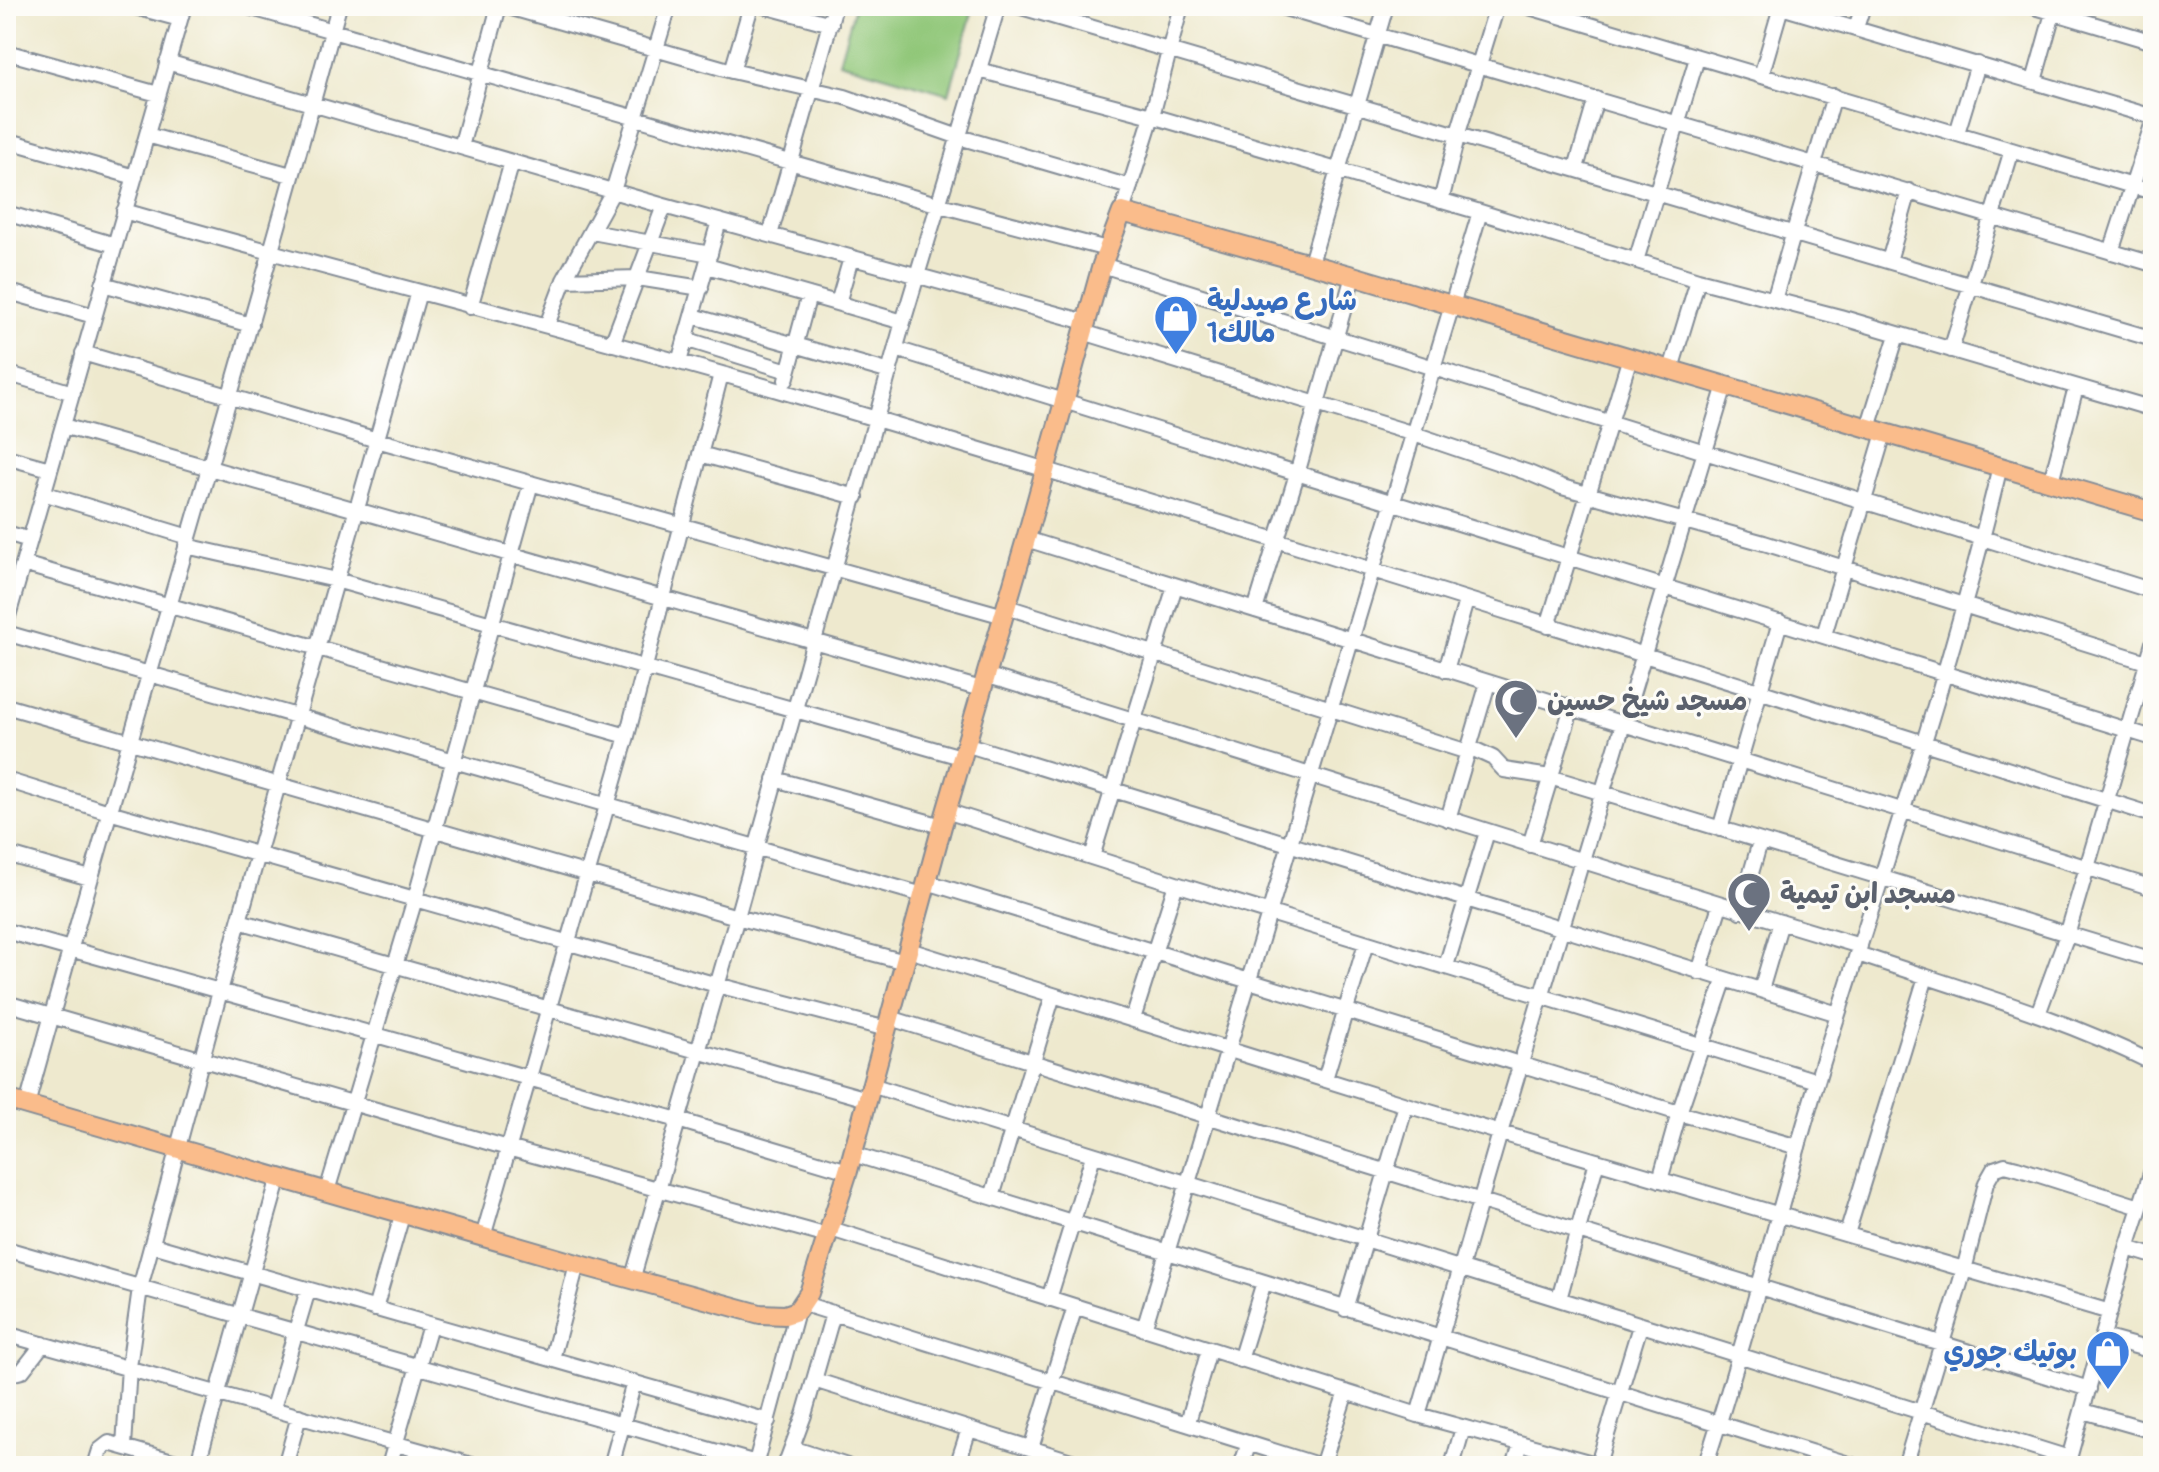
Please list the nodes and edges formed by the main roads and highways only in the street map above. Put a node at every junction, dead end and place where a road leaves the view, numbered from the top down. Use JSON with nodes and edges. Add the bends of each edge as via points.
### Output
{"nodes":[{"id":1,"x":2152,"y":506,"type":"edge"},
{"id":2,"x":6,"y":1099,"type":"edge"}],
"edges":[{"from":1,"to":2,"type":"main road","via":[[1122,212],[963,750],[830,1233],[800,1308],[785,1315],[760,1314]]}]}
